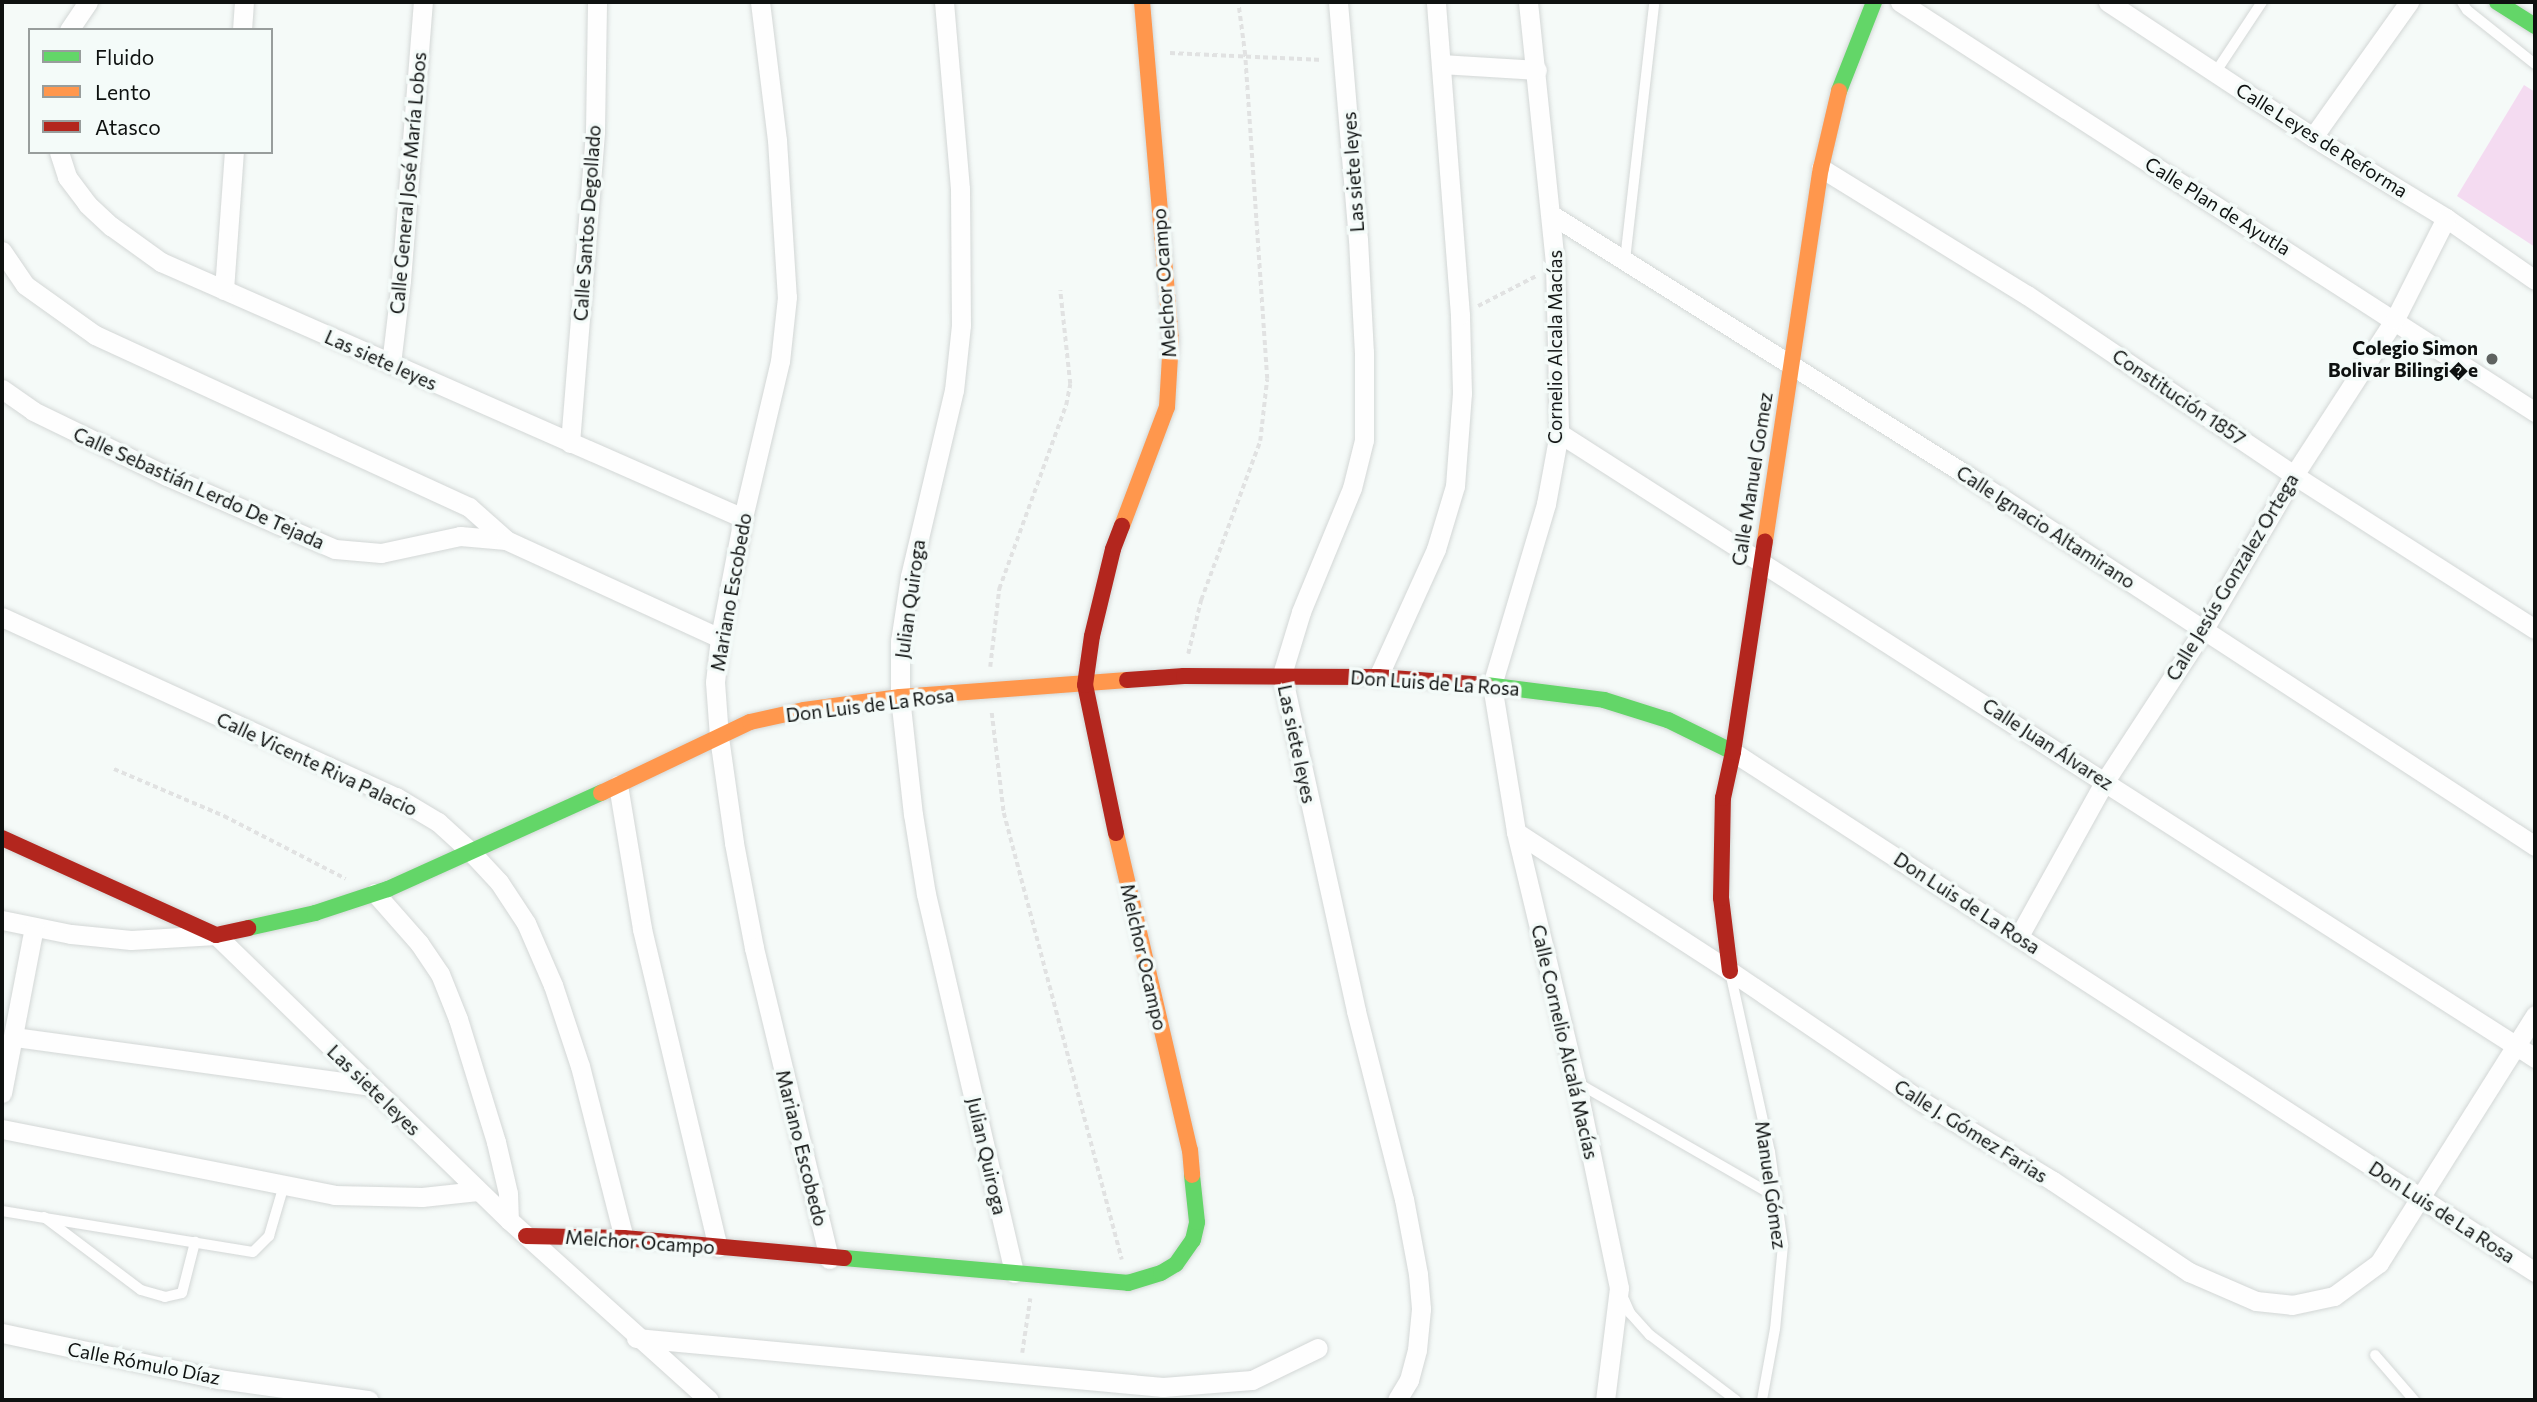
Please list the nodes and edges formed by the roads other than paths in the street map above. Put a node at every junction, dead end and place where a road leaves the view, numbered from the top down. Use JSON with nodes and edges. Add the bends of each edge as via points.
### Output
{"nodes":[{"id":1,"x":88,"y":2,"type":"edge"},
{"id":2,"x":244,"y":2,"type":"edge"},
{"id":3,"x":423,"y":2,"type":"edge"},
{"id":4,"x":597,"y":2,"type":"edge"},
{"id":5,"x":761,"y":2,"type":"edge"},
{"id":6,"x":944,"y":2,"type":"edge"},
{"id":7,"x":1142,"y":2,"type":"edge"},
{"id":8,"x":1338,"y":2,"type":"edge"},
{"id":9,"x":1436,"y":2,"type":"edge"},
{"id":10,"x":1528,"y":2,"type":"edge"},
{"id":11,"x":1874,"y":2,"type":"edge"},
{"id":12,"x":1900,"y":2,"type":"edge"},
{"id":13,"x":2108,"y":2,"type":"edge"},
{"id":14,"x":2262,"y":2,"type":"edge"},
{"id":15,"x":2409,"y":2,"type":"edge"},
{"id":16,"x":2462,"y":2,"type":"edge"},
{"id":17,"x":2497,"y":2,"type":"edge"},
{"id":18,"x":1654,"y":5,"type":"dead end"},
{"id":19,"x":2535,"y":26,"type":"edge"},
{"id":20,"x":70,"y":28,"type":"edge"},
{"id":21,"x":243,"y":28,"type":"edge"},
{"id":22,"x":1442,"y":64,"type":"junction"},
{"id":23,"x":2535,"y":64,"type":"edge"},
{"id":24,"x":1537,"y":70,"type":"junction"},
{"id":25,"x":2215,"y":73,"type":"junction"},
{"id":26,"x":2313,"y":137,"type":"junction"},
{"id":27,"x":60,"y":154,"type":"edge"},
{"id":28,"x":234,"y":154,"type":"edge"},
{"id":29,"x":1821,"y":168,"type":"junction"},
{"id":30,"x":1552,"y":215,"type":"junction"},
{"id":31,"x":2445,"y":218,"type":"junction"},
{"id":32,"x":2,"y":251,"type":"edge"},
{"id":33,"x":1625,"y":260,"type":"junction"},
{"id":34,"x":2535,"y":280,"type":"edge"},
{"id":35,"x":224,"y":290,"type":"junction"},
{"id":36,"x":2395,"y":319,"type":"junction"},
{"id":37,"x":391,"y":364,"type":"junction"},
{"id":38,"x":1791,"y":364,"type":"junction"},
{"id":39,"x":2,"y":389,"type":"edge"},
{"id":40,"x":2535,"y":412,"type":"edge"},
{"id":41,"x":1559,"y":433,"type":"junction"},
{"id":42,"x":570,"y":443,"type":"junction"},
{"id":43,"x":2294,"y":475,"type":"junction"},
{"id":44,"x":743,"y":518,"type":"junction"},
{"id":45,"x":506,"y":540,"type":"junction"},
{"id":46,"x":1760,"y":561,"type":"junction"},
{"id":47,"x":2,"y":617,"type":"edge"},
{"id":48,"x":2204,"y":629,"type":"junction"},
{"id":49,"x":2535,"y":629,"type":"edge"},
{"id":50,"x":720,"y":638,"type":"junction"},
{"id":51,"x":1282,"y":674,"type":"junction"},
{"id":52,"x":1378,"y":677,"type":"junction"},
{"id":53,"x":1086,"y":685,"type":"junction"},
{"id":54,"x":1492,"y":685,"type":"junction"},
{"id":55,"x":900,"y":697,"type":"junction"},
{"id":56,"x":719,"y":737,"type":"junction"},
{"id":57,"x":1733,"y":752,"type":"junction"},
{"id":58,"x":2105,"y":781,"type":"junction"},
{"id":59,"x":618,"y":785,"type":"junction"},
{"id":60,"x":1516,"y":832,"type":"junction"},
{"id":61,"x":2,"y":838,"type":"edge"},
{"id":62,"x":2535,"y":846,"type":"edge"},
{"id":63,"x":471,"y":852,"type":"junction"},
{"id":64,"x":374,"y":893,"type":"junction"},
{"id":65,"x":2,"y":920,"type":"edge"},
{"id":66,"x":34,"y":927,"type":"junction"},
{"id":67,"x":216,"y":935,"type":"junction"},
{"id":68,"x":2018,"y":936,"type":"junction"},
{"id":69,"x":1730,"y":971,"type":"junction"},
{"id":70,"x":2535,"y":1015,"type":"edge"},
{"id":71,"x":15,"y":1037,"type":"junction"},
{"id":72,"x":2515,"y":1046,"type":"junction"},
{"id":73,"x":2535,"y":1058,"type":"edge"},
{"id":74,"x":1576,"y":1082,"type":"junction"},
{"id":75,"x":370,"y":1086,"type":"junction"},
{"id":76,"x":2,"y":1093,"type":"edge"},
{"id":77,"x":2,"y":1129,"type":"edge"},
{"id":78,"x":284,"y":1185,"type":"junction"},
{"id":79,"x":478,"y":1191,"type":"junction"},
{"id":80,"x":1776,"y":1197,"type":"junction"},
{"id":81,"x":2421,"y":1199,"type":"junction"},
{"id":82,"x":2,"y":1211,"type":"edge"},
{"id":83,"x":41,"y":1215,"type":"junction"},
{"id":84,"x":509,"y":1220,"type":"junction"},
{"id":85,"x":526,"y":1236,"type":"junction"},
{"id":86,"x":624,"y":1238,"type":"junction"},
{"id":87,"x":195,"y":1242,"type":"junction"},
{"id":88,"x":718,"y":1247,"type":"junction"},
{"id":89,"x":829,"y":1259,"type":"junction"},
{"id":90,"x":2535,"y":1272,"type":"edge"},
{"id":91,"x":1023,"y":1274,"type":"junction"},
{"id":92,"x":1619,"y":1288,"type":"junction"},
{"id":93,"x":2,"y":1334,"type":"edge"},
{"id":94,"x":636,"y":1338,"type":"junction"},
{"id":95,"x":1318,"y":1348,"type":"dead end"},
{"id":96,"x":2375,"y":1355,"type":"dead end"},
{"id":97,"x":369,"y":1400,"type":"edge"},
{"id":98,"x":709,"y":1400,"type":"edge"},
{"id":99,"x":1397,"y":1400,"type":"edge"},
{"id":100,"x":1605,"y":1400,"type":"edge"},
{"id":101,"x":1736,"y":1400,"type":"edge"},
{"id":102,"x":1762,"y":1400,"type":"edge"},
{"id":103,"x":2414,"y":1400,"type":"edge"}],
"edges":[{"from":1,"to":20,"type":"street"},
{"from":2,"to":21,"type":"street"},
{"from":3,"to":37,"type":"street","name":"Calle General José María Lobos"},
{"from":4,"to":42,"type":"street","name":"Calle Santos Degollado","via":[[595,131]]},
{"from":5,"to":44,"type":"street","name":"Mariano Escobedo","via":[[778,154],[787,297],[780,361]]},
{"from":6,"to":55,"type":"street","name":"Julian Quiroga","via":[[960,189],[961,325],[954,390],[910,576],[900,640]]},
{"from":7,"to":53,"type":"main road","name":"Melchor Ocampo","via":[[1171,340],[1167,407],[1113,549],[1092,636]]},
{"from":8,"to":51,"type":"street","name":"Las siete leyes","via":[[1364,352],[1364,440],[1352,488],[1301,612]]},
{"from":9,"to":22,"type":"street"},
{"from":10,"to":24,"type":"street","name":"Cornelio Alcala Macías"},
{"from":11,"to":29,"type":"main road","name":"Calle Manuel Gomez","via":[[1843,77]]},
{"from":12,"to":36,"type":"street","name":"Calle Plan de Ayutla"},
{"from":13,"to":25,"type":"street","name":"Calle Leyes de Reforma"},
{"from":14,"to":25,"type":"lane"},
{"from":15,"to":26,"type":"street"},
{"from":16,"to":23,"type":"lane"},
{"from":17,"to":19,"type":"main road"},
{"from":18,"to":33,"type":"lane"},
{"from":22,"to":24,"type":"street"},
{"from":22,"to":52,"type":"street","via":[[1460,316],[1462,393],[1455,486],[1436,549]]},
{"from":24,"to":30,"type":"street","name":"Cornelio Alcala Macías"},
{"from":25,"to":26,"type":"street","name":"Calle Leyes de Reforma"},
{"from":26,"to":31,"type":"street","name":"Calle Leyes de Reforma"},
{"from":27,"to":35,"type":"street","name":"Las siete leyes","via":[[66,177],[111,226],[162,262]]},
{"from":28,"to":35,"type":"street"},
{"from":29,"to":38,"type":"main road","name":"Calle Manuel Gomez"},
{"from":29,"to":43,"type":"street","name":"Constitución 1857","via":[[2027,295]]},
{"from":30,"to":33,"type":"street","name":"Calle Ignacio Altamirano"},
{"from":30,"to":41,"type":"street","name":"Cornelio Alcala Macías"},
{"from":31,"to":34,"type":"street","name":"Calle Leyes de Reforma"},
{"from":31,"to":36,"type":"street","name":"Calle Jesús Gonzalez Ortega"},
{"from":32,"to":45,"type":"street","via":[[26,285],[95,335],[469,507]]},
{"from":33,"to":38,"type":"street","name":"Calle Ignacio Altamirano"},
{"from":35,"to":37,"type":"street","name":"Las siete leyes"},
{"from":36,"to":40,"type":"street","name":"Calle Plan de Ayutla"},
{"from":36,"to":43,"type":"street","name":"Calle Jesús Gonzalez Ortega"},
{"from":37,"to":42,"type":"street","name":"Las siete leyes"},
{"from":38,"to":46,"type":"main road","name":"Calle Manuel Gomez"},
{"from":38,"to":48,"type":"street","name":"Calle Ignacio Altamirano"},
{"from":39,"to":45,"type":"street","name":"Calle Sebastián Lerdo De Tejada","via":[[33,411],[167,476],[335,549],[381,553],[460,536]]},
{"from":41,"to":46,"type":"street","name":"Calle Juan Álvarez"},
{"from":41,"to":54,"type":"street","name":"Cornelio Alcala Macías","via":[[1546,504]]},
{"from":42,"to":44,"type":"street","name":"Las siete leyes"},
{"from":43,"to":48,"type":"street","name":"Calle Jesús Gonzalez Ortega"},
{"from":43,"to":49,"type":"street","name":"Constitución 1857"},
{"from":44,"to":50,"type":"street","name":"Mariano Escobedo"},
{"from":45,"to":50,"type":"street","name":"Calle Sebastián Lerdo De Tejada"},
{"from":46,"to":57,"type":"main road","name":"Calle Manuel Gomez"},
{"from":46,"to":58,"type":"street","name":"Calle Juan Álvarez"},
{"from":47,"to":63,"type":"street","name":"Calle Vicente Riva Palacio","via":[[396,797],[438,822]]},
{"from":48,"to":58,"type":"street","name":"Calle Jesús Gonzalez Ortega"},
{"from":48,"to":62,"type":"street","name":"Calle Ignacio Altamirano"},
{"from":50,"to":56,"type":"street","name":"Mariano Escobedo","via":[[715,682]]},
{"from":51,"to":52,"type":"main road","name":"Don Luis de La Rosa"},
{"from":51,"to":53,"type":"main road","name":"Don Luis de La Rosa"},
{"from":51,"to":99,"type":"street","name":"Las siete leyes","via":[[1418,1274],[1418,1350]]},
{"from":52,"to":54,"type":"main road","name":"Don Luis de La Rosa"},
{"from":53,"to":55,"type":"main road","name":"Don Luis de La Rosa"},
{"from":53,"to":91,"type":"main road","name":"Melchor Ocampo","via":[[1196,1188],[1197,1223],[1176,1264],[1128,1283]]},
{"from":54,"to":57,"type":"main road","name":"Don Luis de La Rosa","via":[[1604,700],[1668,720]]},
{"from":54,"to":60,"type":"street","name":"Calle Cornelio Alcalá Macías"},
{"from":55,"to":56,"type":"main road","name":"Don Luis de La Rosa","via":[[804,710],[750,722]]},
{"from":55,"to":91,"type":"street","name":"Julian Quiroga","via":[[926,894]]},
{"from":56,"to":59,"type":"main road","name":"Don Luis de La Rosa"},
{"from":56,"to":89,"type":"street","name":"Mariano Escobedo","via":[[754,948]]},
{"from":57,"to":68,"type":"street","name":"Don Luis de La Rosa"},
{"from":57,"to":69,"type":"main road","name":"Calle Manuel Gomez","via":[[1723,798],[1721,842],[1721,898]]},
{"from":58,"to":68,"type":"street","name":"Calle Jesús Gonzalez Ortega"},
{"from":58,"to":72,"type":"street","name":"Calle Juan Álvarez"},
{"from":59,"to":63,"type":"main road","name":"Don Luis de La Rosa"},
{"from":59,"to":88,"type":"street","via":[[642,929]]},
{"from":60,"to":69,"type":"street","name":"Calle J. Gómez Farias"},
{"from":60,"to":74,"type":"street","name":"Calle Cornelio Alcalá Macías"},
{"from":61,"to":67,"type":"main road","name":"Las siete leyes"},
{"from":63,"to":64,"type":"main road","name":"Don Luis de La Rosa"},
{"from":63,"to":86,"type":"street","name":"Calle Vicente Riva Palacio","via":[[526,923],[553,985],[580,1066]]},
{"from":64,"to":67,"type":"main road","name":"Don Luis de La Rosa","via":[[314,913]]},
{"from":64,"to":84,"type":"street","via":[[440,974],[496,1142]]},
{"from":65,"to":66,"type":"street"},
{"from":66,"to":67,"type":"street","via":[[131,940]]},
{"from":66,"to":71,"type":"street"},
{"from":67,"to":75,"type":"street","name":"Las siete leyes"},
{"from":68,"to":81,"type":"street","name":"Don Luis de La Rosa"},
{"from":69,"to":80,"type":"lane","name":"Manuel Gómez"},
{"from":69,"to":81,"type":"street","name":"Calle J. Gómez Farias","via":[[1921,1101],[2053,1181],[2189,1272],[2256,1301],[2292,1305],[2334,1296],[2379,1264]]},
{"from":70,"to":72,"type":"street","name":"Calle J. Gómez Farias"},
{"from":71,"to":75,"type":"street"},
{"from":71,"to":76,"type":"street"},
{"from":72,"to":73,"type":"street","name":"Calle Juan Álvarez"},
{"from":72,"to":81,"type":"street","name":"Calle J. Gómez Farias"},
{"from":74,"to":80,"type":"lane"},
{"from":74,"to":92,"type":"street","name":"Calle Cornelio Alcalá Macías"},
{"from":75,"to":79,"type":"street","name":"Las siete leyes"},
{"from":77,"to":78,"type":"street"},
{"from":78,"to":79,"type":"street","via":[[334,1195],[422,1197]]},
{"from":78,"to":87,"type":"lane","via":[[269,1236],[253,1252]]},
{"from":79,"to":84,"type":"street","name":"Las siete leyes"},
{"from":80,"to":102,"type":"lane","name":"Manuel Gómez","via":[[1783,1245]]},
{"from":81,"to":90,"type":"street","name":"Don Luis de La Rosa"},
{"from":82,"to":83,"type":"lane"},
{"from":83,"to":87,"type":"lane"},
{"from":83,"to":87,"type":"lane","via":[[141,1290],[165,1297],[182,1293]]},
{"from":84,"to":85,"type":"street","name":"Las siete leyes"},
{"from":85,"to":86,"type":"main road","name":"Melchor Ocampo"},
{"from":85,"to":94,"type":"street","name":"Las siete leyes"},
{"from":86,"to":88,"type":"main road","name":"Melchor Ocampo"},
{"from":88,"to":89,"type":"main road","name":"Melchor Ocampo"},
{"from":89,"to":91,"type":"main road","name":"Melchor Ocampo"},
{"from":92,"to":100,"type":"street","name":"Calle Cornelio Alcalá Macías"},
{"from":92,"to":101,"type":"lane","via":[[1630,1313],[1650,1335]]},
{"from":93,"to":97,"type":"street","name":"Calle Rómulo Díaz","via":[[219,1379]]},
{"from":94,"to":95,"type":"street","via":[[1163,1387],[1252,1380]]},
{"from":94,"to":98,"type":"street","name":"Las siete leyes"},
{"from":96,"to":103,"type":"lane"}]}
